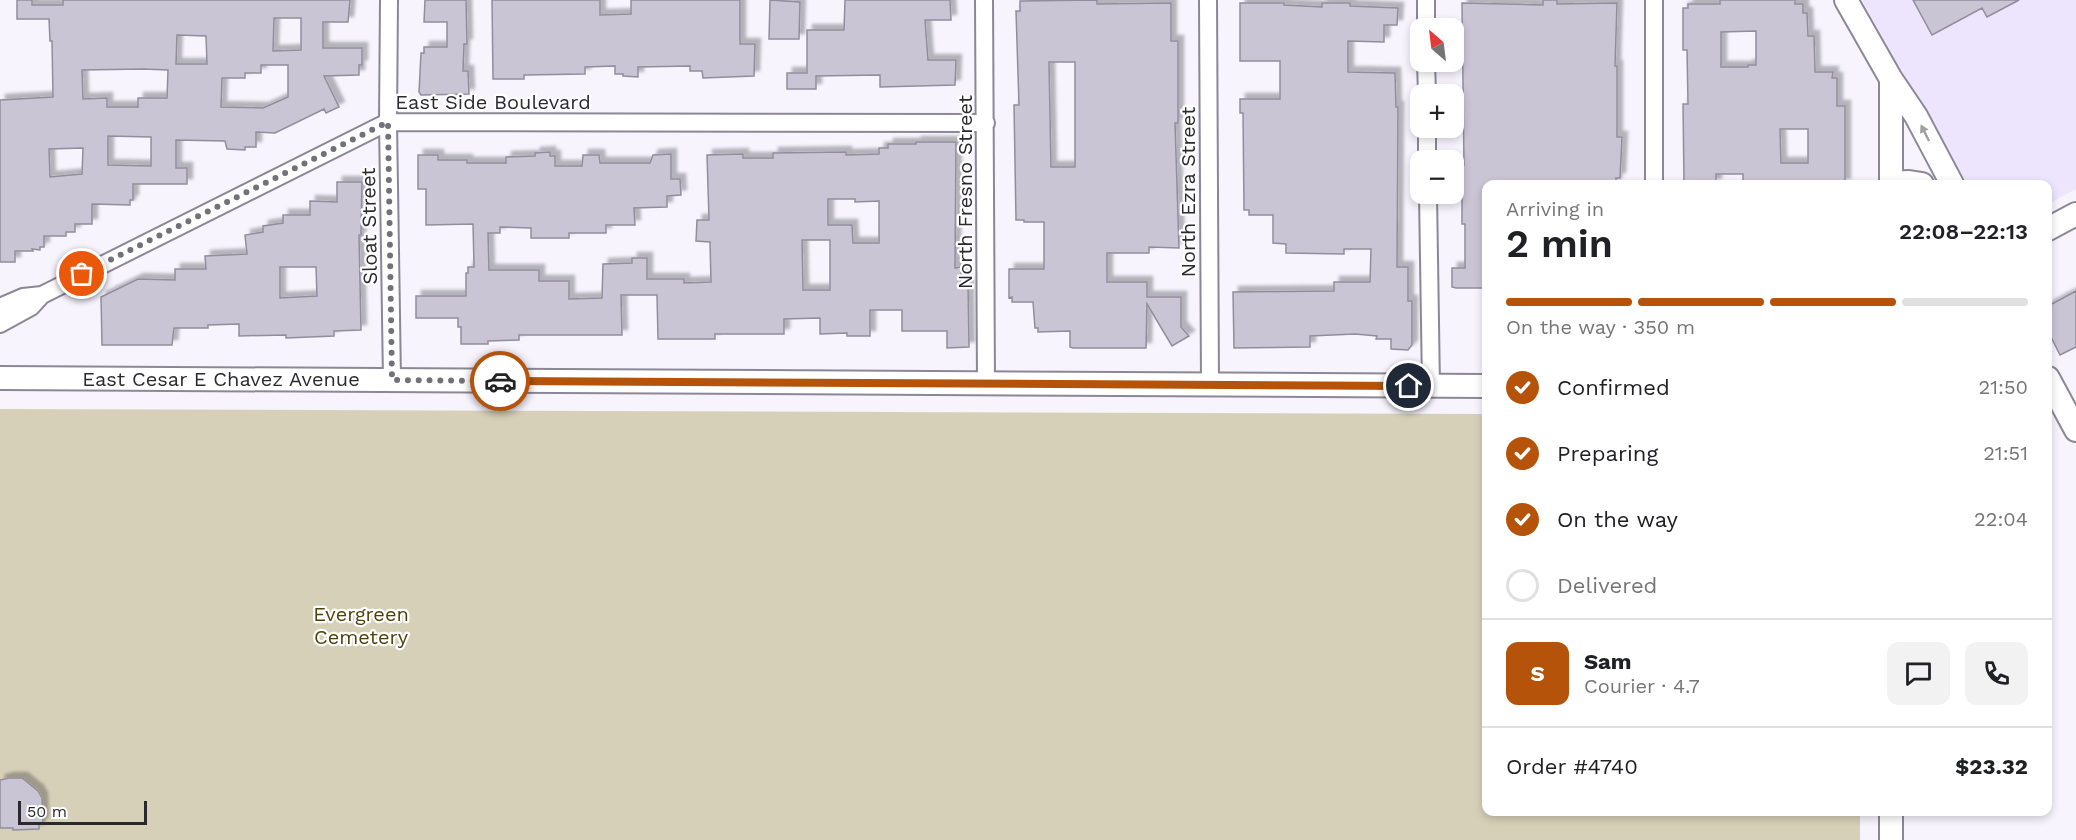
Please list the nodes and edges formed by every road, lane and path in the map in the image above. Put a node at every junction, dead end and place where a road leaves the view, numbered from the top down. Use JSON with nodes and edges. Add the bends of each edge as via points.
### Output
{"nodes":[{"id":1,"x":389,"y":0,"type":"edge"},
{"id":2,"x":984,"y":0,"type":"edge"},
{"id":3,"x":1208,"y":0,"type":"edge"},
{"id":4,"x":1426,"y":0,"type":"edge"},
{"id":5,"x":1654,"y":0,"type":"edge"},
{"id":6,"x":1846,"y":0,"type":"edge"},
{"id":7,"x":1426,"y":18,"type":"edge"},
{"id":8,"x":1891,"y":79,"type":"junction"},
{"id":9,"x":388,"y":122,"type":"junction"},
{"id":10,"x":986,"y":123,"type":"junction"},
{"id":11,"x":1654,"y":180,"type":"edge"},
{"id":12,"x":1891,"y":180,"type":"edge"},
{"id":13,"x":1950,"y":180,"type":"edge"},
{"id":14,"x":1428,"y":204,"type":"edge"},
{"id":15,"x":2076,"y":214,"type":"edge"},
{"id":16,"x":2052,"y":227,"type":"edge"},
{"id":17,"x":42,"y":295,"type":"junction"},
{"id":18,"x":0,"y":307,"type":"edge"},
{"id":19,"x":0,"y":324,"type":"edge"},
{"id":20,"x":0,"y":377,"type":"edge"},
{"id":21,"x":392,"y":380,"type":"junction"},
{"id":22,"x":986,"y":383,"type":"junction"},
{"id":23,"x":1210,"y":384,"type":"junction"},
{"id":24,"x":1431,"y":386,"type":"junction"},
{"id":25,"x":1482,"y":386,"type":"edge"},
{"id":26,"x":2052,"y":393,"type":"edge"},
{"id":27,"x":2076,"y":430,"type":"edge"},
{"id":28,"x":1891,"y":816,"type":"edge"},
{"id":29,"x":1891,"y":840,"type":"edge"}],
"edges":[{"from":1,"to":9,"type":"street","name":"Sloat Street"},
{"from":2,"to":10,"type":"street","name":"North Fresno Street"},
{"from":3,"to":23,"type":"street","name":"North Ezra Street"},
{"from":4,"to":7,"type":"street"},
{"from":5,"to":11,"type":"street"},
{"from":6,"to":8,"type":"main road"},
{"from":8,"to":12,"type":"main road"},
{"from":13,"to":8,"type":"main road","one_way":true},
{"from":9,"to":10,"type":"street","name":"East Side Boulevard"},
{"from":9,"to":17,"type":"street","name":"East Side Boulevard"},
{"from":9,"to":21,"type":"street","name":"Sloat Street"},
{"from":10,"to":22,"type":"street","name":"North Fresno Street"},
{"from":14,"to":24,"type":"street"},
{"from":15,"to":16,"type":"main road"},
{"from":17,"to":18,"type":"street","name":"East Side Boulevard","via":[[23,297]]},
{"from":17,"to":19,"type":"street","name":"East Side Boulevard","via":[[31,307]]},
{"from":20,"to":21,"type":"main road","name":"East Cesar E Chavez Avenue"},
{"from":21,"to":22,"type":"main road","name":"East Cesar E Chavez Avenue"},
{"from":22,"to":23,"type":"main road","name":"East Cesar E Chavez Avenue"},
{"from":23,"to":24,"type":"main road","name":"East Cesar E Chavez Avenue"},
{"from":24,"to":25,"type":"main road","name":"East Cesar E Chavez Avenue"},
{"from":26,"to":27,"type":"main road"},
{"from":28,"to":29,"type":"main road"}]}
